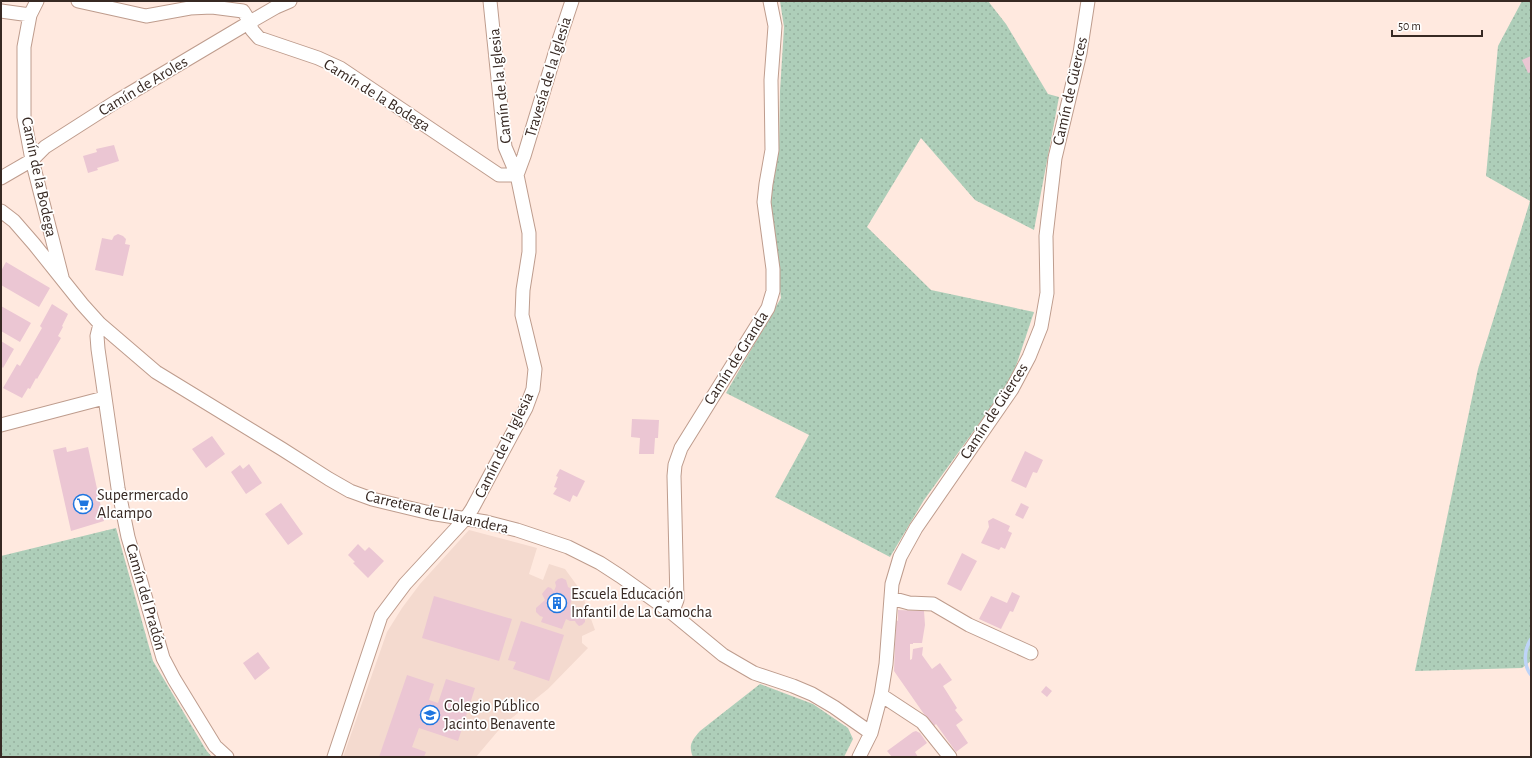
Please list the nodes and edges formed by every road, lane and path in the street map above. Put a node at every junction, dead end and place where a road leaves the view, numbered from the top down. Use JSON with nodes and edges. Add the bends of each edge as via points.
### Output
{"nodes":[{"id":1,"x":37,"y":1,"type":"edge"},
{"id":2,"x":78,"y":1,"type":"edge"},
{"id":3,"x":290,"y":1,"type":"edge"},
{"id":4,"x":490,"y":1,"type":"edge"},
{"id":5,"x":572,"y":1,"type":"edge"},
{"id":6,"x":770,"y":1,"type":"edge"},
{"id":7,"x":1088,"y":1,"type":"edge"},
{"id":8,"x":1,"y":11,"type":"edge"},
{"id":9,"x":30,"y":15,"type":"junction"},
{"id":10,"x":250,"y":22,"type":"junction"},
{"id":11,"x":32,"y":160,"type":"junction"},
{"id":12,"x":517,"y":175,"type":"junction"},
{"id":13,"x":1,"y":178,"type":"edge"},
{"id":14,"x":1,"y":211,"type":"edge"},
{"id":15,"x":63,"y":281,"type":"junction"},
{"id":16,"x":100,"y":324,"type":"junction"},
{"id":17,"x":104,"y":398,"type":"junction"},
{"id":18,"x":1,"y":425,"type":"edge"},
{"id":19,"x":466,"y":518,"type":"junction"},
{"id":20,"x":891,"y":598,"type":"junction"},
{"id":21,"x":672,"y":613,"type":"junction"},
{"id":22,"x":1031,"y":653,"type":"dead end"},
{"id":23,"x":881,"y":695,"type":"junction"},
{"id":24,"x":871,"y":733,"type":"junction"},
{"id":25,"x":227,"y":757,"type":"edge"},
{"id":26,"x":334,"y":757,"type":"edge"},
{"id":27,"x":859,"y":757,"type":"edge"},
{"id":28,"x":950,"y":757,"type":"edge"}],
"edges":[{"from":1,"to":9,"type":"street","name":"Camín de la Bodega"},
{"from":2,"to":10,"type":"street","name":"Camín de la Bodega","via":[[146,16],[212,7],[243,11]]},
{"from":3,"to":10,"type":"street","name":"Camín de Aroles"},
{"from":4,"to":12,"type":"street","name":"Camín de la Iglesia","via":[[505,146]]},
{"from":5,"to":12,"type":"street","name":"Travesía de la Iglesia"},
{"from":6,"to":21,"type":"street","name":"Camín de Granda","via":[[775,26],[771,80],[772,150],[764,202],[773,269],[772,291],[768,308],[680,448],[674,476],[677,600]]},
{"from":7,"to":20,"type":"street","name":"Camín de Güerces","via":[[1080,53],[1055,158],[1046,236],[1047,293],[1040,327],[1029,357],[1012,389],[916,528],[900,557],[892,584]]},
{"from":8,"to":9,"type":"street"},
{"from":9,"to":11,"type":"street","name":"Camín de la Bodega","via":[[24,47],[24,117]]},
{"from":10,"to":11,"type":"street","name":"Camín de Aroles","via":[[45,146]]},
{"from":10,"to":12,"type":"street","name":"Camín de la Bodega","via":[[252,30],[259,38],[340,68],[499,176]]},
{"from":11,"to":13,"type":"street","name":"Camín de Aroles"},
{"from":11,"to":15,"type":"street","name":"Camín de la Bodega"},
{"from":12,"to":19,"type":"street","name":"Camín de la Iglesia","via":[[529,233],[522,315],[535,369],[533,389],[526,408]]},
{"from":14,"to":15,"type":"street","name":"Carretera de Llavandera","via":[[14,221]]},
{"from":15,"to":16,"type":"street","name":"Carretera de Llavandera"},
{"from":16,"to":17,"type":"street","name":"Camín del Pradón","via":[[97,336]]},
{"from":16,"to":19,"type":"street","name":"Carretera de Llavandera","via":[[156,372],[350,491],[423,512]]},
{"from":17,"to":18,"type":"street"},
{"from":17,"to":25,"type":"street","name":"Camín del Pradón","via":[[124,519],[163,658],[215,746]]},
{"from":19,"to":21,"type":"street","name":"Carretera de Llavandera","via":[[517,530],[568,547],[600,563]]},
{"from":19,"to":26,"type":"street","name":"Camín de la Iglesia","via":[[405,584],[381,616]]},
{"from":20,"to":22,"type":"street","via":[[909,604],[933,604],[968,625]]},
{"from":20,"to":23,"type":"street","name":"Camín de Güerces"},
{"from":21,"to":24,"type":"street","name":"Carretera de Llavandera","via":[[723,655],[754,674],[812,694]]},
{"from":23,"to":24,"type":"street","name":"Camín de Güerces"},
{"from":23,"to":28,"type":"street","via":[[922,722]]},
{"from":24,"to":27,"type":"street","name":"Camín de Güerces"}]}
